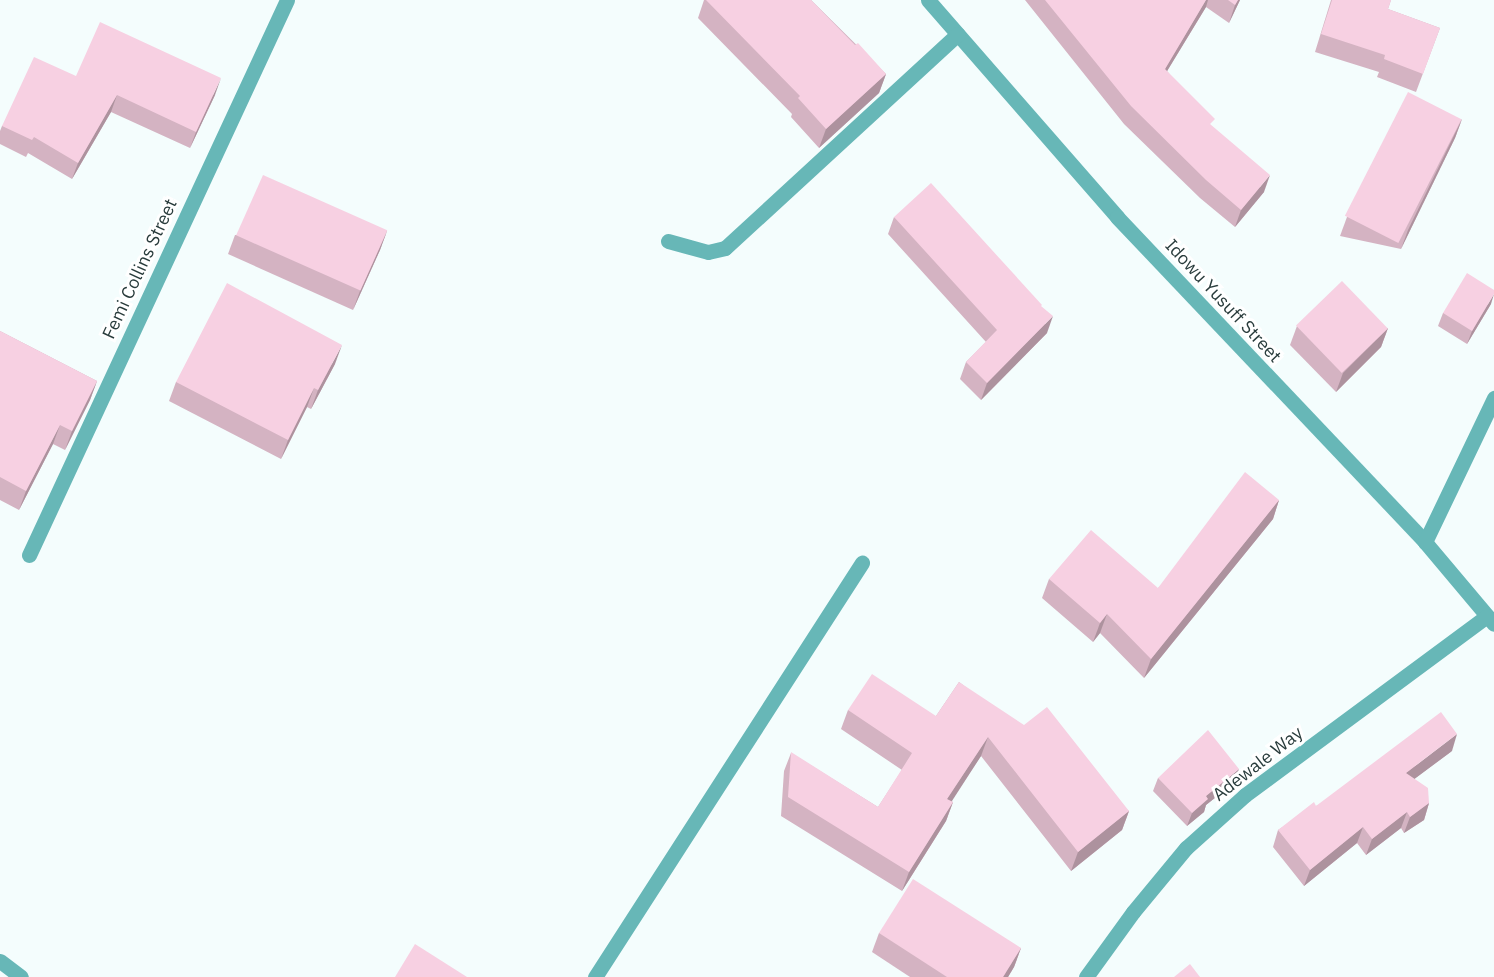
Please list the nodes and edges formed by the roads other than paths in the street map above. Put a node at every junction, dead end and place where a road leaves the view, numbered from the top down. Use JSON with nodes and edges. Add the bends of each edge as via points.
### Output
{"nodes":[{"id":1,"x":287,"y":0,"type":"edge"},
{"id":2,"x":928,"y":0,"type":"edge"},
{"id":3,"x":958,"y":34,"type":"junction"},
{"id":4,"x":668,"y":241,"type":"dead end"},
{"id":5,"x":1494,"y":398,"type":"edge"},
{"id":6,"x":1425,"y":542,"type":"junction"},
{"id":7,"x":29,"y":555,"type":"dead end"},
{"id":8,"x":862,"y":562,"type":"dead end"},
{"id":9,"x":1490,"y":620,"type":"edge"},
{"id":10,"x":0,"y":961,"type":"edge"},
{"id":11,"x":21,"y":977,"type":"edge"},
{"id":12,"x":595,"y":977,"type":"edge"},
{"id":13,"x":1086,"y":977,"type":"edge"}],
"edges":[{"from":1,"to":7,"type":"street","name":"Femi Collins Street"},
{"from":2,"to":3,"type":"street","name":"Idowu Yusuff Street"},
{"from":3,"to":4,"type":"street","via":[[725,248],[708,252]]},
{"from":3,"to":6,"type":"street","name":"Idowu Yusuff Street","via":[[1117,217]]},
{"from":5,"to":6,"type":"street"},
{"from":6,"to":9,"type":"street","name":"Idowu Yusuff Street"},
{"from":8,"to":12,"type":"street"},
{"from":9,"to":13,"type":"street","name":"Adewale Way","via":[[1245,795],[1186,848],[1132,912]]},
{"from":10,"to":11,"type":"street"}]}
